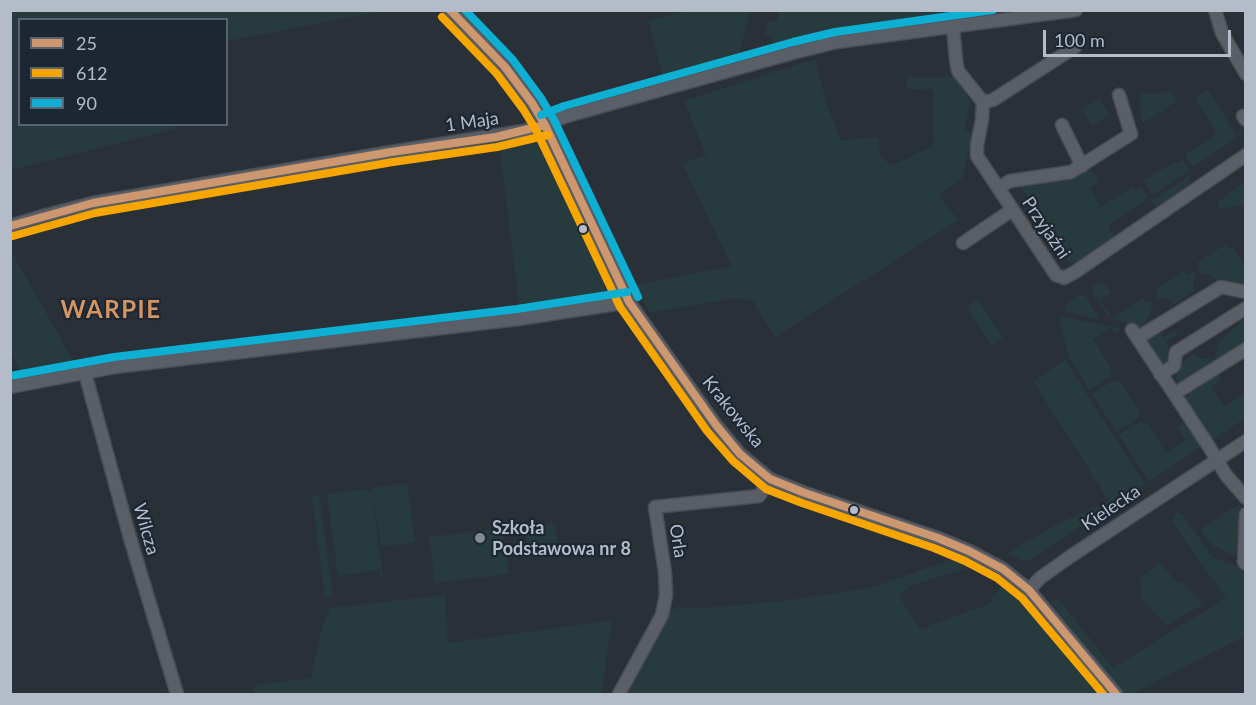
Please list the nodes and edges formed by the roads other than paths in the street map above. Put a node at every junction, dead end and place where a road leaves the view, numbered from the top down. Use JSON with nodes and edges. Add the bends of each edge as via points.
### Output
{"nodes":[{"id":1,"x":450,"y":10,"type":"edge"},
{"id":2,"x":1076,"y":10,"type":"edge"},
{"id":3,"x":1215,"y":10,"type":"edge"},
{"id":4,"x":953,"y":27,"type":"junction"},
{"id":5,"x":1075,"y":47,"type":"dead end"},
{"id":6,"x":1245,"y":74,"type":"edge"},
{"id":7,"x":1119,"y":95,"type":"dead end"},
{"id":8,"x":983,"y":102,"type":"junction"},
{"id":9,"x":545,"y":125,"type":"junction"},
{"id":10,"x":1062,"y":125,"type":"dead end"},
{"id":11,"x":1245,"y":155,"type":"edge"},
{"id":12,"x":1082,"y":166,"type":"junction"},
{"id":13,"x":998,"y":188,"type":"junction"},
{"id":14,"x":1012,"y":210,"type":"junction"},
{"id":15,"x":10,"y":226,"type":"edge"},
{"id":16,"x":963,"y":243,"type":"dead end"},
{"id":17,"x":1245,"y":292,"type":"edge"},
{"id":18,"x":629,"y":302,"type":"junction"},
{"id":19,"x":1245,"y":308,"type":"edge"},
{"id":20,"x":1245,"y":349,"type":"edge"},
{"id":21,"x":85,"y":373,"type":"junction"},
{"id":22,"x":1160,"y":374,"type":"junction"},
{"id":23,"x":10,"y":387,"type":"edge"},
{"id":24,"x":1174,"y":394,"type":"junction"},
{"id":25,"x":1245,"y":441,"type":"edge"},
{"id":26,"x":1216,"y":460,"type":"junction"},
{"id":27,"x":770,"y":480,"type":"junction"},
{"id":28,"x":1245,"y":498,"type":"edge"},
{"id":29,"x":1245,"y":514,"type":"edge"},
{"id":30,"x":1245,"y":564,"type":"edge"},
{"id":31,"x":1029,"y":590,"type":"junction"},
{"id":32,"x":177,"y":694,"type":"edge"},
{"id":33,"x":619,"y":694,"type":"edge"},
{"id":34,"x":1116,"y":694,"type":"edge"}],
"edges":[{"from":1,"to":9,"type":"street","name":"Krakowska","via":[[505,67]]},
{"from":2,"to":4,"type":"street","name":"1 Maja"},
{"from":3,"to":6,"type":"street","via":[[1222,33]]},
{"from":4,"to":8,"type":"street","via":[[958,71]]},
{"from":4,"to":9,"type":"street","name":"1 Maja","via":[[814,48]]},
{"from":5,"to":8,"type":"street"},
{"from":7,"to":12,"type":"street","via":[[1131,134]]},
{"from":8,"to":13,"type":"street","name":"Przyjaźni","via":[[977,156]]},
{"from":9,"to":15,"type":"street","name":"1 Maja","via":[[496,137],[93,203]]},
{"from":9,"to":18,"type":"street","name":"Krakowska"},
{"from":10,"to":12,"type":"street"},
{"from":11,"to":14,"type":"street","name":"Przyjaźni","via":[[1064,278],[1056,275]]},
{"from":12,"to":13,"type":"street","via":[[1071,172],[1010,181]]},
{"from":13,"to":14,"type":"street","name":"Przyjaźni"},
{"from":14,"to":16,"type":"street"},
{"from":17,"to":22,"type":"street","via":[[1221,287],[1135,334]]},
{"from":18,"to":21,"type":"street"},
{"from":18,"to":27,"type":"street","name":"Krakowska","via":[[716,424],[740,454]]},
{"from":19,"to":22,"type":"street","via":[[1176,352],[1174,366]]},
{"from":20,"to":24,"type":"street"},
{"from":21,"to":23,"type":"street"},
{"from":21,"to":32,"type":"street","name":"Wilcza"},
{"from":22,"to":24,"type":"street"},
{"from":24,"to":26,"type":"street"},
{"from":25,"to":26,"type":"street","name":"Kielecka"},
{"from":26,"to":28,"type":"street"},
{"from":26,"to":31,"type":"street","name":"Kielecka","via":[[1064,561]]},
{"from":27,"to":31,"type":"street","name":"Krakowska","via":[[969,551],[1003,569]]},
{"from":27,"to":33,"type":"street","name":"Orla","via":[[759,496],[655,507],[666,595],[662,615]]},
{"from":29,"to":30,"type":"street"},
{"from":31,"to":34,"type":"street","name":"Krakowska"}]}
